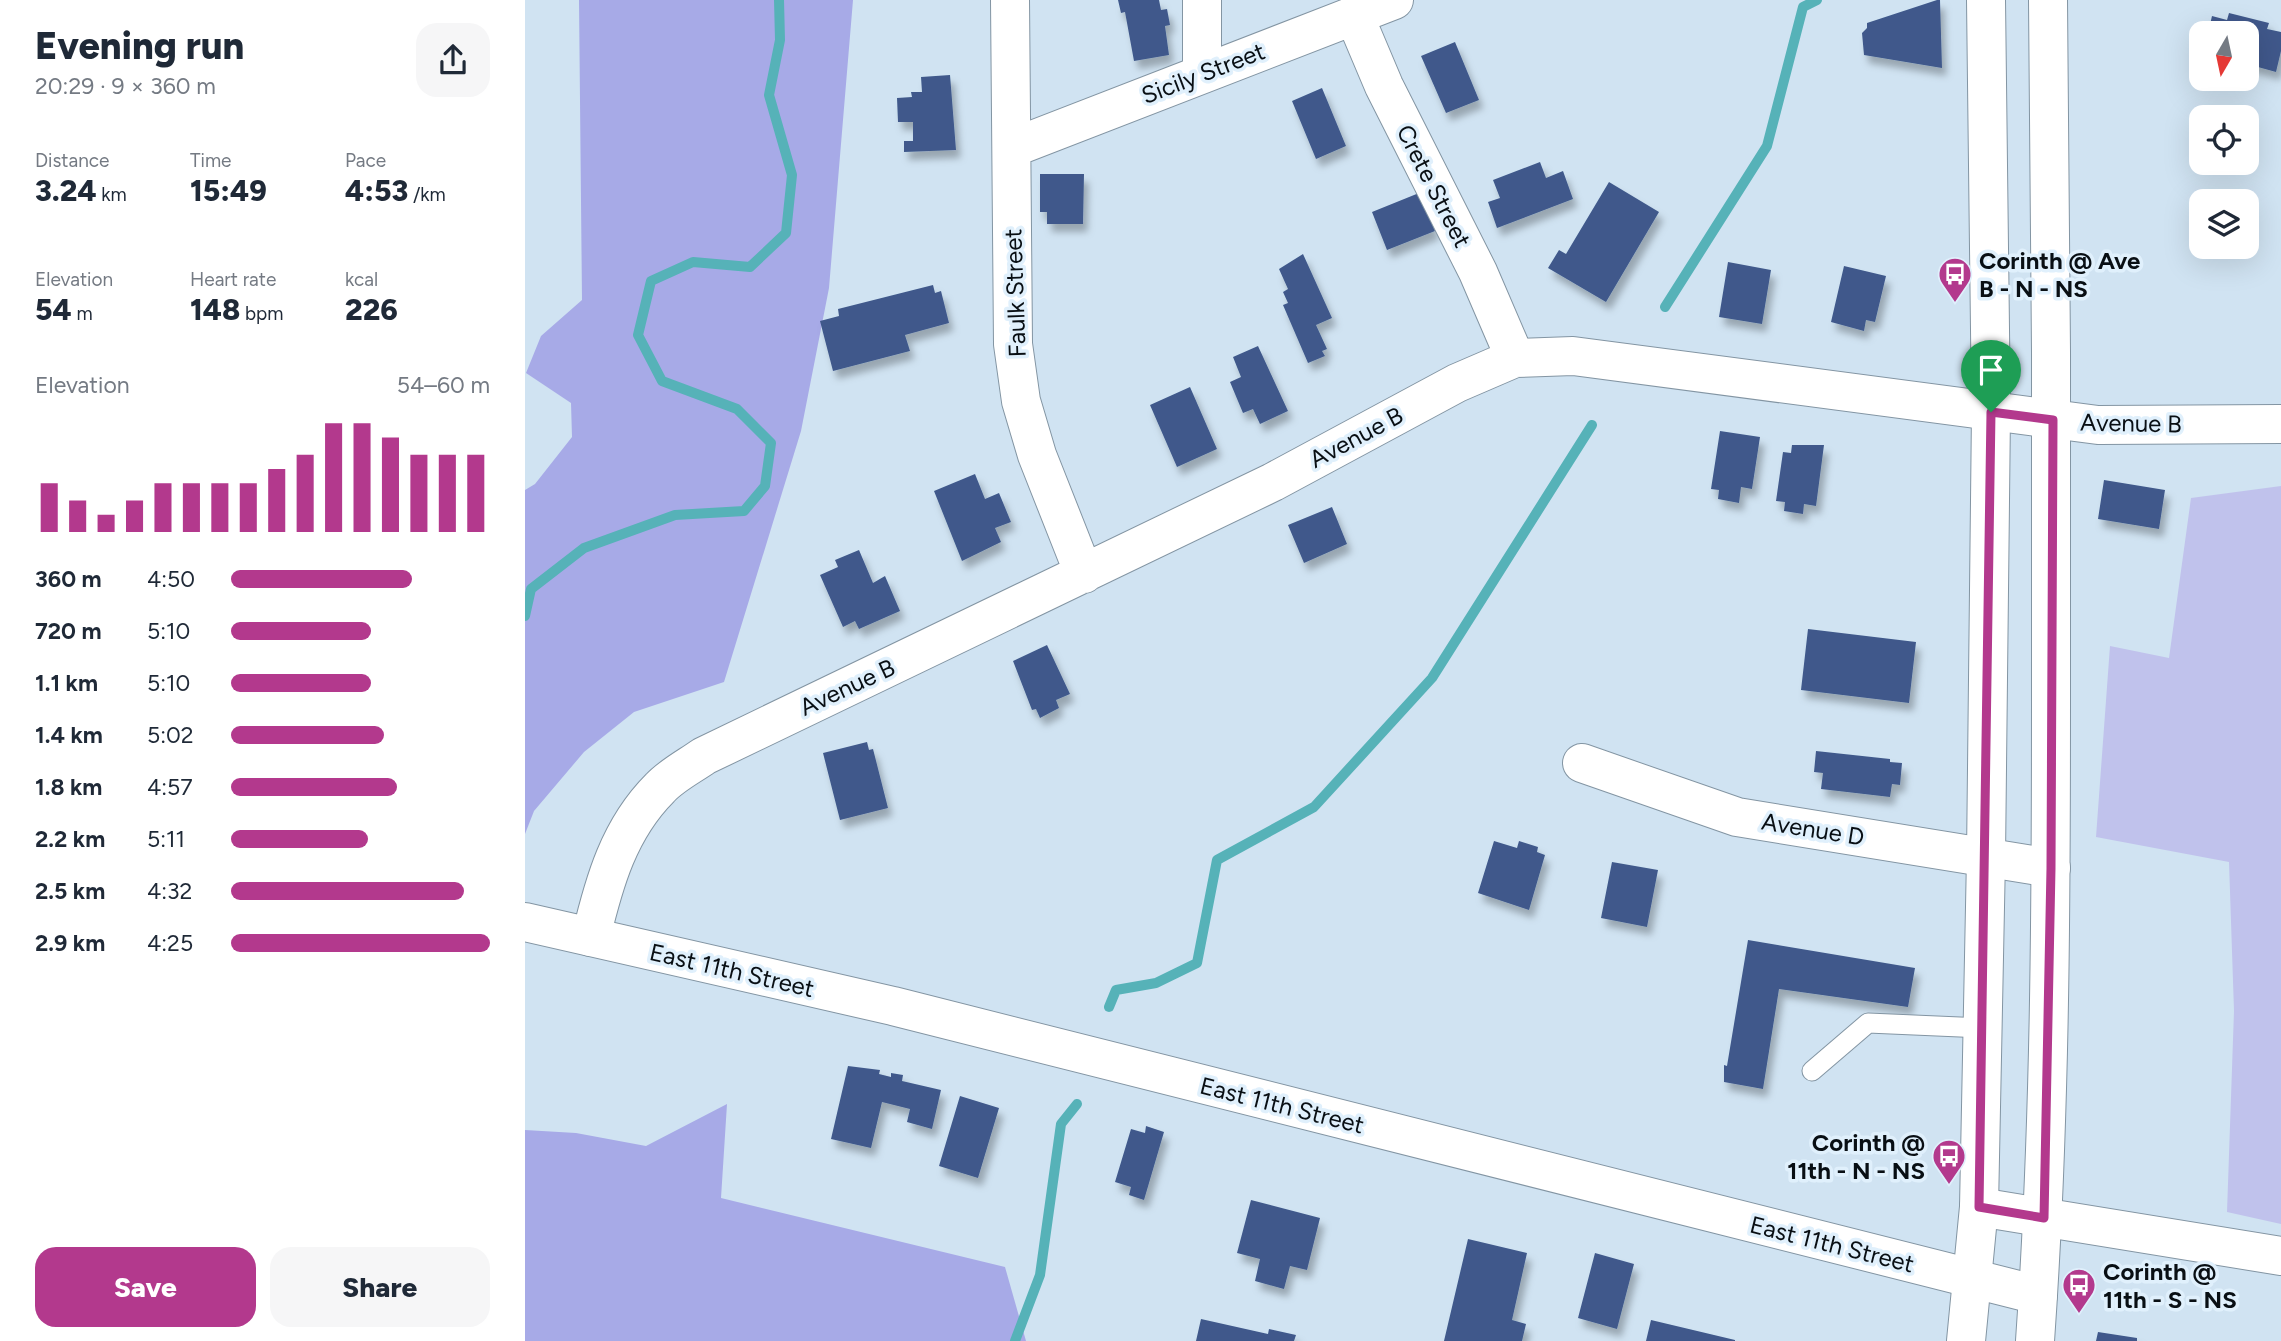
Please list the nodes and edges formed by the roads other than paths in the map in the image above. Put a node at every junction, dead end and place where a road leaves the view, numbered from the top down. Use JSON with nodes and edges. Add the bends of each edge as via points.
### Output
{"nodes":[{"id":1,"x":1010,"y":0,"type":"edge"},
{"id":2,"x":1202,"y":0,"type":"edge"},
{"id":3,"x":1394,"y":0,"type":"edge"},
{"id":4,"x":1986,"y":0,"type":"edge"},
{"id":5,"x":2048,"y":0,"type":"edge"},
{"id":6,"x":1354,"y":15,"type":"junction"},
{"id":7,"x":1202,"y":73,"type":"junction"},
{"id":8,"x":1012,"y":148,"type":"junction"},
{"id":9,"x":1515,"y":358,"type":"junction"},
{"id":10,"x":1991,"y":412,"type":"junction"},
{"id":11,"x":2053,"y":420,"type":"junction"},
{"id":12,"x":2281,"y":424,"type":"edge"},
{"id":13,"x":1084,"y":574,"type":"junction"},
{"id":14,"x":1582,"y":763,"type":"dead end"},
{"id":15,"x":1986,"y":857,"type":"junction"},
{"id":16,"x":2051,"y":868,"type":"junction"},
{"id":17,"x":525,"y":922,"type":"edge"},
{"id":18,"x":591,"y":937,"type":"junction"},
{"id":19,"x":1983,"y":1028,"type":"junction"},
{"id":20,"x":1812,"y":1071,"type":"dead end"},
{"id":21,"x":1979,"y":1207,"type":"junction"},
{"id":22,"x":2044,"y":1218,"type":"junction"},
{"id":23,"x":2281,"y":1256,"type":"edge"},
{"id":24,"x":1972,"y":1279,"type":"junction"},
{"id":25,"x":2038,"y":1295,"type":"junction"},
{"id":26,"x":1966,"y":1341,"type":"edge"},
{"id":27,"x":2035,"y":1341,"type":"edge"}],
"edges":[{"from":1,"to":8,"type":"street","name":"Faulk Street"},
{"from":2,"to":7,"type":"street"},
{"from":3,"to":6,"type":"street","name":"Sicily Street"},
{"from":4,"to":10,"type":"street"},
{"from":5,"to":11,"type":"street"},
{"from":6,"to":7,"type":"street","name":"Sicily Street"},
{"from":6,"to":9,"type":"street","name":"Crete Street"},
{"from":7,"to":8,"type":"street","name":"Sicily Street"},
{"from":8,"to":13,"type":"street","name":"Faulk Street","via":[[1013,344],[1021,401]]},
{"from":9,"to":10,"type":"street","name":"Avenue B","via":[[1573,356]]},
{"from":9,"to":13,"type":"street","name":"Avenue B","via":[[1457,383],[1273,482]]},
{"from":10,"to":11,"type":"street","name":"Avenue B"},
{"from":10,"to":15,"type":"street"},
{"from":11,"to":12,"type":"street","name":"Avenue B","via":[[2098,425]]},
{"from":11,"to":16,"type":"street"},
{"from":13,"to":18,"type":"street","name":"Avenue B","via":[[704,756],[661,787],[628,827],[605,883]]},
{"from":14,"to":15,"type":"street","name":"Avenue D","via":[[1737,817]]},
{"from":15,"to":16,"type":"street","name":"Avenue D"},
{"from":15,"to":19,"type":"street"},
{"from":16,"to":22,"type":"street"},
{"from":17,"to":18,"type":"street","name":"East 11th Street"},
{"from":18,"to":24,"type":"street","name":"East 11th Street","via":[[894,1006]]},
{"from":19,"to":20,"type":"lane","via":[[1868,1023]]},
{"from":19,"to":21,"type":"street"},
{"from":21,"to":22,"type":"street"},
{"from":21,"to":24,"type":"street"},
{"from":22,"to":23,"type":"street"},
{"from":22,"to":25,"type":"street"},
{"from":24,"to":25,"type":"street","name":"East 11th Street"},
{"from":24,"to":26,"type":"street"},
{"from":25,"to":27,"type":"street"}]}
